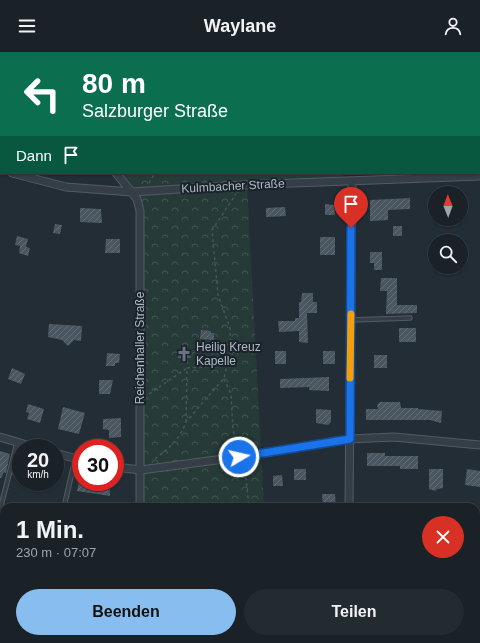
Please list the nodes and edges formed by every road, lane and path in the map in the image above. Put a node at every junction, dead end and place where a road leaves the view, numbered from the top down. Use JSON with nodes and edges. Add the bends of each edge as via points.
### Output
{"nodes":[{"id":1,"x":16,"y":174,"type":"edge"},
{"id":2,"x":117,"y":174,"type":"edge"},
{"id":3,"x":480,"y":176,"type":"edge"},
{"id":4,"x":352,"y":182,"type":"junction"},
{"id":5,"x":243,"y":185,"type":"junction"},
{"id":6,"x":132,"y":192,"type":"junction"},
{"id":7,"x":410,"y":318,"type":"dead end"},
{"id":8,"x":351,"y":320,"type":"junction"},
{"id":9,"x":227,"y":365,"type":"junction"},
{"id":10,"x":187,"y":368,"type":"junction"},
{"id":11,"x":224,"y":378,"type":"junction"},
{"id":12,"x":140,"y":400,"type":"junction"},
{"id":13,"x":186,"y":422,"type":"junction"},
{"id":14,"x":0,"y":437,"type":"edge"},
{"id":15,"x":350,"y":439,"type":"junction"},
{"id":16,"x":12,"y":441,"type":"edge"},
{"id":17,"x":480,"y":445,"type":"edge"},
{"id":18,"x":239,"y":457,"type":"junction"},
{"id":19,"x":12,"y":465,"type":"edge"},
{"id":20,"x":124,"y":467,"type":"edge"},
{"id":21,"x":141,"y":467,"type":"junction"},
{"id":22,"x":72,"y":480,"type":"edge"},
{"id":23,"x":2,"y":503,"type":"edge"},
{"id":24,"x":65,"y":503,"type":"edge"},
{"id":25,"x":140,"y":503,"type":"edge"},
{"id":26,"x":249,"y":503,"type":"edge"},
{"id":27,"x":350,"y":503,"type":"edge"}],
"edges":[{"from":1,"to":6,"type":"street","name":"Kulmbacher Straße","via":[[66,187]]},
{"from":2,"to":6,"type":"street","name":"Reichenhaller Straße"},
{"from":3,"to":4,"type":"street","name":"Kulmbacher Straße"},
{"from":4,"to":5,"type":"street","name":"Kulmbacher Straße"},
{"from":4,"to":8,"type":"street"},
{"from":5,"to":6,"type":"street","name":"Kulmbacher Straße"},
{"from":5,"to":9,"type":"path","via":[[230,200],[212,230],[218,295],[230,328],[232,348]]},
{"from":6,"to":12,"type":"street","name":"Reichenhaller Straße","via":[[140,210]]},
{"from":7,"to":8,"type":"lane"},
{"from":8,"to":15,"type":"street"},
{"from":9,"to":10,"type":"path"},
{"from":9,"to":11,"type":"path"},
{"from":10,"to":12,"type":"path"},
{"from":10,"to":13,"type":"path"},
{"from":11,"to":13,"type":"path"},
{"from":11,"to":18,"type":"path","via":[[231,394],[233,429]]},
{"from":12,"to":21,"type":"street","name":"Reichenhaller Straße"},
{"from":13,"to":21,"type":"path","via":[[173,446]]},
{"from":14,"to":16,"type":"street"},
{"from":15,"to":17,"type":"street","via":[[394,437]]},
{"from":15,"to":18,"type":"street"},
{"from":15,"to":27,"type":"street"},
{"from":18,"to":21,"type":"street"},
{"from":18,"to":26,"type":"path","via":[[246,479]]},
{"from":19,"to":23,"type":"lane"},
{"from":20,"to":21,"type":"street"},
{"from":21,"to":25,"type":"street","name":"Reichenhaller Straße"},
{"from":22,"to":24,"type":"lane"}]}
